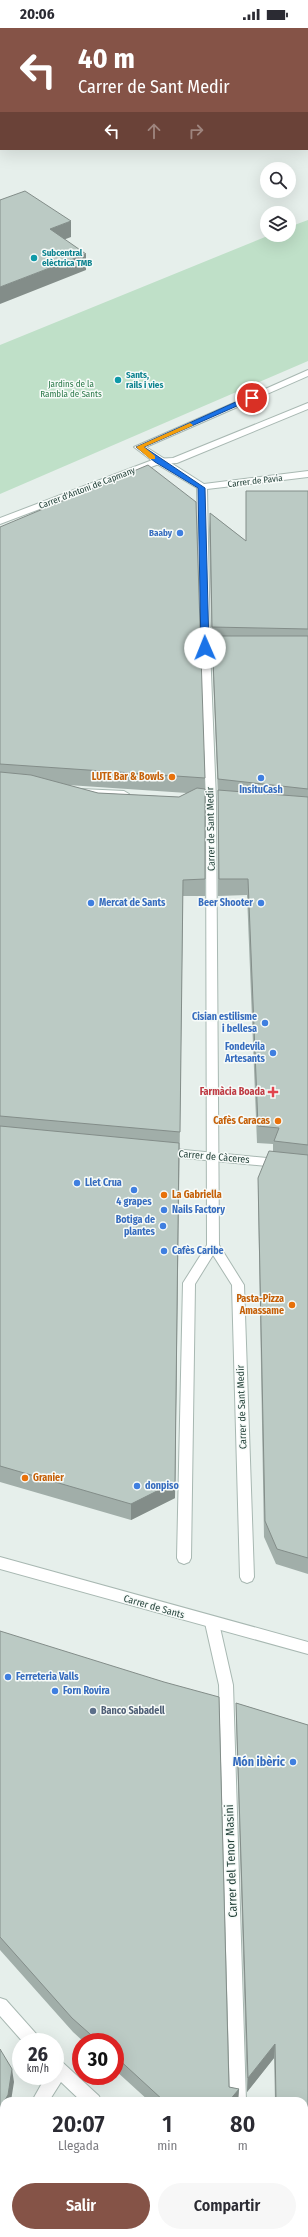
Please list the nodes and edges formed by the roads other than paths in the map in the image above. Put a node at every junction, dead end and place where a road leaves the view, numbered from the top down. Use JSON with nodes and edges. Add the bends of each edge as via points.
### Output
{"nodes":[{"id":1,"x":308,"y":373,"type":"edge"},
{"id":2,"x":308,"y":406,"type":"edge"},
{"id":3,"x":158,"y":461,"type":"junction"},
{"id":4,"x":308,"y":474,"type":"edge"},
{"id":5,"x":202,"y":488,"type":"junction"},
{"id":6,"x":0,"y":521,"type":"edge"},
{"id":7,"x":74,"y":791,"type":"edge"},
{"id":8,"x":137,"y":795,"type":"edge"},
{"id":9,"x":149,"y":1151,"type":"edge"},
{"id":10,"x":212,"y":1156,"type":"junction"},
{"id":11,"x":308,"y":1166,"type":"edge"},
{"id":12,"x":213,"y":1245,"type":"junction"},
{"id":13,"x":184,"y":1558,"type":"dead end"},
{"id":14,"x":0,"y":1563,"type":"edge"},
{"id":15,"x":248,"y":1577,"type":"dead end"},
{"id":16,"x":212,"y":1623,"type":"junction"},
{"id":17,"x":308,"y":1648,"type":"edge"},
{"id":18,"x":0,"y":2005,"type":"edge"},
{"id":19,"x":25,"y":2033,"type":"edge"},
{"id":20,"x":64,"y":2074,"type":"edge"},
{"id":21,"x":48,"y":2085,"type":"edge"},
{"id":22,"x":42,"y":2097,"type":"edge"},
{"id":23,"x":89,"y":2097,"type":"edge"},
{"id":24,"x":238,"y":2097,"type":"edge"}],
"edges":[{"from":1,"to":3,"type":"street","via":[[139,447]]},
{"from":2,"to":3,"type":"street","name":"Carrer d'Antoni de Capmany","via":[[174,461]]},
{"from":3,"to":5,"type":"street"},
{"from":3,"to":6,"type":"street","name":"Carrer d'Antoni de Capmany"},
{"from":4,"to":5,"type":"street","name":"Carrer de Pavia"},
{"from":5,"to":10,"type":"street","name":"Carrer de Sant Medir","via":[[209,648]]},
{"from":7,"to":8,"type":"street"},
{"from":9,"to":10,"type":"street","name":"Carrer de Càceres"},
{"from":10,"to":11,"type":"street","name":"Carrer de Càceres"},
{"from":10,"to":12,"type":"street","name":"Carrer de Sant Medir"},
{"from":12,"to":13,"type":"street","via":[[189,1283]]},
{"from":12,"to":15,"type":"street","name":"Carrer de Sant Medir","via":[[238,1285]]},
{"from":14,"to":16,"type":"street","name":"Carrer de Sants"},
{"from":16,"to":17,"type":"street","name":"Carrer de Sants"},
{"from":16,"to":24,"type":"street","name":"Carrer del Tenor Masini","via":[[226,1685]]},
{"from":18,"to":19,"type":"street"},
{"from":20,"to":23,"type":"street"},
{"from":21,"to":22,"type":"street"}]}
